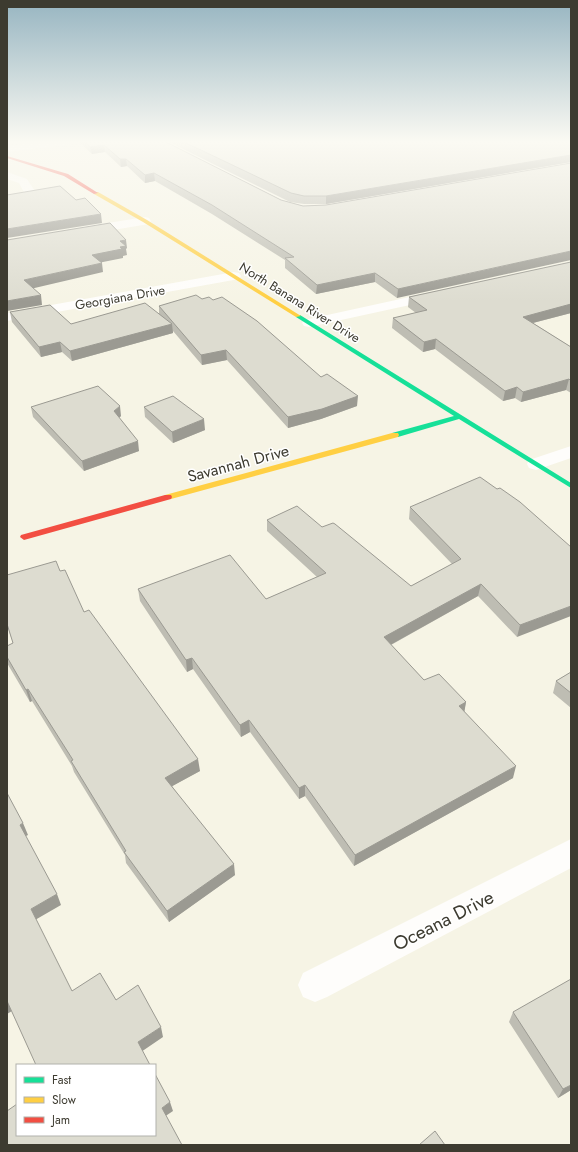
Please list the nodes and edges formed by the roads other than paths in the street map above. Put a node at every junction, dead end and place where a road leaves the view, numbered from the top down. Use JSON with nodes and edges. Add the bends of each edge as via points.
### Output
{"nodes":[{"id":1,"x":31,"y":195,"type":"edge"},
{"id":2,"x":100,"y":195,"type":"edge"},
{"id":3,"x":7,"y":200,"type":"edge"},
{"id":4,"x":145,"y":221,"type":"junction"},
{"id":5,"x":70,"y":234,"type":"edge"},
{"id":6,"x":234,"y":276,"type":"junction"},
{"id":7,"x":448,"y":292,"type":"edge"},
{"id":8,"x":7,"y":317,"type":"edge"},
{"id":9,"x":309,"y":323,"type":"junction"},
{"id":10,"x":459,"y":417,"type":"junction"},
{"id":11,"x":571,"y":452,"type":"edge"},
{"id":12,"x":536,"y":464,"type":"junction"},
{"id":13,"x":571,"y":486,"type":"edge"},
{"id":14,"x":24,"y":537,"type":"dead end"},
{"id":15,"x":571,"y":854,"type":"edge"},
{"id":16,"x":315,"y":985,"type":"dead end"}],
"edges":[{"from":1,"to":3,"type":"street"},
{"from":2,"to":4,"type":"street","name":"North Banana River Drive"},
{"from":4,"to":5,"type":"street"},
{"from":4,"to":6,"type":"street","name":"North Banana River Drive"},
{"from":6,"to":8,"type":"street","name":"Georgiana Drive"},
{"from":6,"to":9,"type":"street","name":"North Banana River Drive"},
{"from":7,"to":9,"type":"street"},
{"from":9,"to":10,"type":"street","name":"North Banana River Drive"},
{"from":10,"to":12,"type":"street","name":"North Banana River Drive"},
{"from":10,"to":14,"type":"street","name":"Savannah Drive"},
{"from":11,"to":12,"type":"street"},
{"from":12,"to":13,"type":"street","name":"North Banana River Drive"},
{"from":15,"to":16,"type":"street","name":"Oceana Drive"}]}
